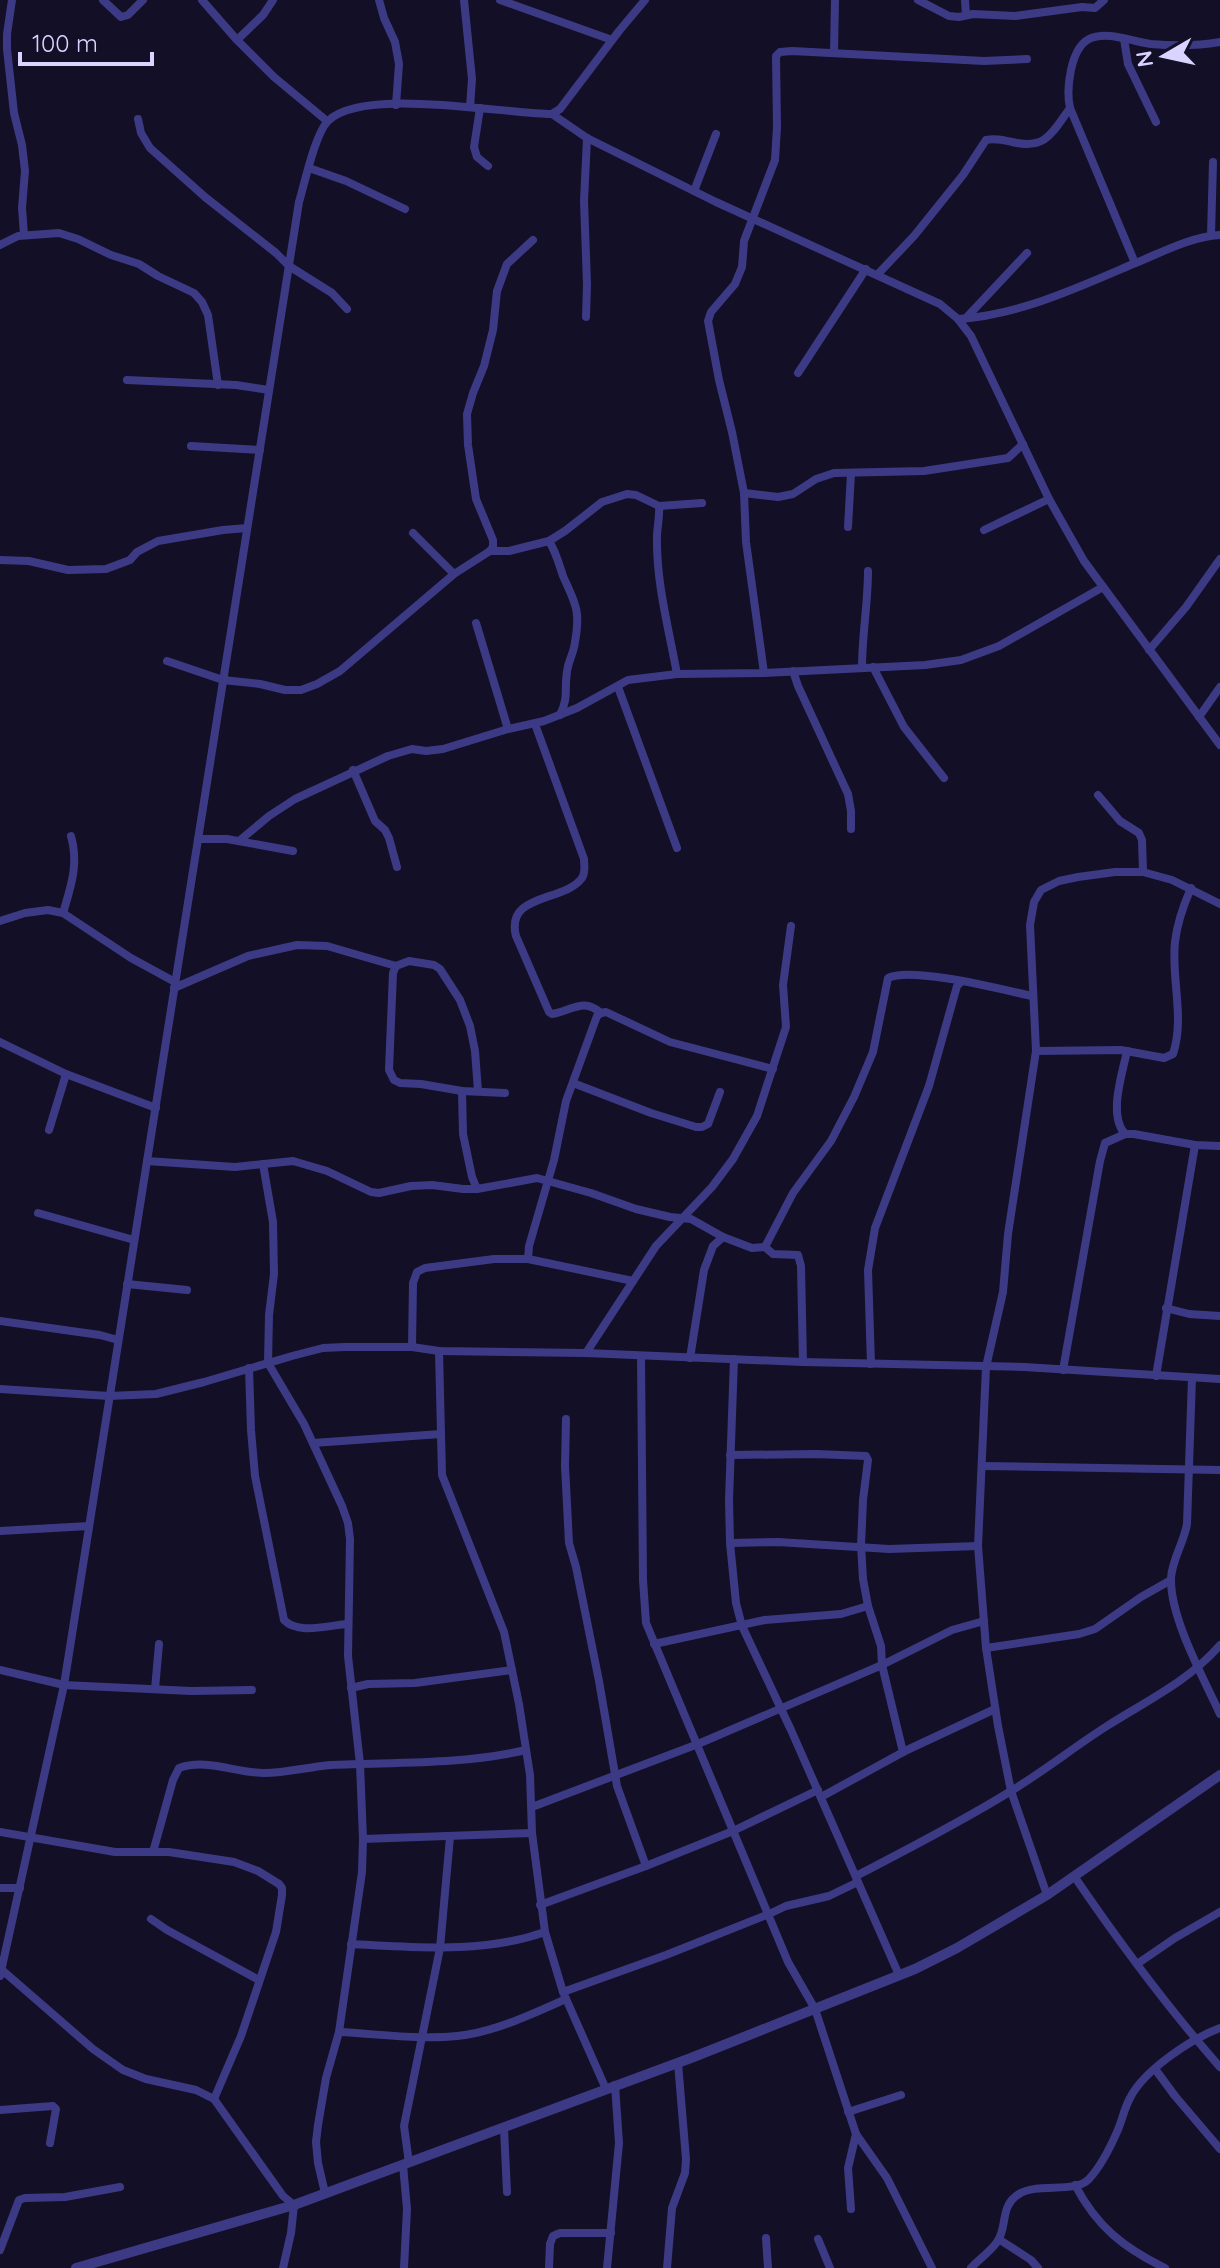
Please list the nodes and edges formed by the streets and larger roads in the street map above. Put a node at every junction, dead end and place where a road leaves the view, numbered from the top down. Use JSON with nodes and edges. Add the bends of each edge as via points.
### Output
{"nodes":[{"id":1,"x":12,"y":0,"type":"edge"},
{"id":2,"x":103,"y":0,"type":"edge"},
{"id":3,"x":143,"y":0,"type":"edge"},
{"id":4,"x":202,"y":0,"type":"edge"},
{"id":5,"x":273,"y":0,"type":"edge"},
{"id":6,"x":379,"y":0,"type":"edge"},
{"id":7,"x":464,"y":0,"type":"edge"},
{"id":8,"x":500,"y":0,"type":"edge"},
{"id":9,"x":645,"y":0,"type":"edge"},
{"id":10,"x":835,"y":0,"type":"edge"},
{"id":11,"x":918,"y":0,"type":"edge"},
{"id":12,"x":965,"y":0,"type":"edge"},
{"id":13,"x":1104,"y":0,"type":"edge"},
{"id":14,"x":966,"y":15,"type":"junction"},
{"id":15,"x":1124,"y":39,"type":"junction"},
{"id":16,"x":237,"y":40,"type":"junction"},
{"id":17,"x":612,"y":40,"type":"junction"},
{"id":18,"x":1220,"y":42,"type":"edge"},
{"id":19,"x":834,"y":52,"type":"junction"},
{"id":20,"x":1027,"y":59,"type":"dead end"},
{"id":21,"x":396,"y":105,"type":"junction"},
{"id":22,"x":475,"y":108,"type":"junction"},
{"id":23,"x":1070,"y":108,"type":"junction"},
{"id":24,"x":552,"y":114,"type":"junction"},
{"id":25,"x":138,"y":119,"type":"dead end"},
{"id":26,"x":327,"y":121,"type":"junction"},
{"id":27,"x":1156,"y":122,"type":"dead end"},
{"id":28,"x":716,"y":134,"type":"dead end"},
{"id":29,"x":587,"y":138,"type":"junction"},
{"id":30,"x":1213,"y":162,"type":"dead end"},
{"id":31,"x":488,"y":166,"type":"dead end"},
{"id":32,"x":309,"y":168,"type":"junction"},
{"id":33,"x":694,"y":191,"type":"junction"},
{"id":34,"x":405,"y":209,"type":"dead end"},
{"id":35,"x":753,"y":220,"type":"junction"},
{"id":36,"x":24,"y":235,"type":"junction"},
{"id":37,"x":1216,"y":235,"type":"edge"},
{"id":38,"x":533,"y":240,"type":"dead end"},
{"id":39,"x":0,"y":245,"type":"edge"},
{"id":40,"x":1027,"y":253,"type":"dead end"},
{"id":41,"x":1135,"y":263,"type":"junction"},
{"id":42,"x":289,"y":266,"type":"junction"},
{"id":43,"x":866,"y":269,"type":"junction"},
{"id":44,"x":878,"y":274,"type":"junction"},
{"id":45,"x":347,"y":309,"type":"dead end"},
{"id":46,"x":586,"y":317,"type":"dead end"},
{"id":47,"x":961,"y":318,"type":"junction"},
{"id":48,"x":798,"y":373,"type":"dead end"},
{"id":49,"x":127,"y":380,"type":"dead end"},
{"id":50,"x":218,"y":385,"type":"junction"},
{"id":51,"x":269,"y":390,"type":"junction"},
{"id":52,"x":1023,"y":444,"type":"junction"},
{"id":53,"x":191,"y":446,"type":"dead end"},
{"id":54,"x":260,"y":450,"type":"junction"},
{"id":55,"x":851,"y":473,"type":"junction"},
{"id":56,"x":744,"y":493,"type":"junction"},
{"id":57,"x":1049,"y":499,"type":"junction"},
{"id":58,"x":702,"y":503,"type":"dead end"},
{"id":59,"x":659,"y":506,"type":"junction"},
{"id":60,"x":848,"y":527,"type":"dead end"},
{"id":61,"x":247,"y":528,"type":"junction"},
{"id":62,"x":984,"y":530,"type":"dead end"},
{"id":63,"x":413,"y":533,"type":"dead end"},
{"id":64,"x":549,"y":541,"type":"junction"},
{"id":65,"x":490,"y":551,"type":"junction"},
{"id":66,"x":1220,"y":559,"type":"edge"},
{"id":67,"x":0,"y":560,"type":"edge"},
{"id":68,"x":868,"y":571,"type":"dead end"},
{"id":69,"x":454,"y":574,"type":"junction"},
{"id":70,"x":1103,"y":587,"type":"junction"},
{"id":71,"x":476,"y":623,"type":"dead end"},
{"id":72,"x":1149,"y":650,"type":"junction"},
{"id":73,"x":167,"y":661,"type":"dead end"},
{"id":74,"x":873,"y":667,"type":"junction"},
{"id":75,"x":862,"y":668,"type":"junction"},
{"id":76,"x":793,"y":671,"type":"junction"},
{"id":77,"x":764,"y":673,"type":"junction"},
{"id":78,"x":677,"y":674,"type":"junction"},
{"id":79,"x":223,"y":680,"type":"junction"},
{"id":80,"x":618,"y":687,"type":"junction"},
{"id":81,"x":1220,"y":687,"type":"edge"},
{"id":82,"x":560,"y":716,"type":"junction"},
{"id":83,"x":1199,"y":717,"type":"junction"},
{"id":84,"x":535,"y":724,"type":"junction"},
{"id":85,"x":508,"y":729,"type":"junction"},
{"id":86,"x":1220,"y":745,"type":"edge"},
{"id":87,"x":353,"y":770,"type":"junction"},
{"id":88,"x":944,"y":778,"type":"dead end"},
{"id":89,"x":1098,"y":795,"type":"dead end"},
{"id":90,"x":851,"y":829,"type":"dead end"},
{"id":91,"x":71,"y":836,"type":"dead end"},
{"id":92,"x":198,"y":839,"type":"junction"},
{"id":93,"x":239,"y":841,"type":"junction"},
{"id":94,"x":677,"y":848,"type":"dead end"},
{"id":95,"x":293,"y":851,"type":"dead end"},
{"id":96,"x":397,"y":867,"type":"dead end"},
{"id":97,"x":1143,"y":872,"type":"junction"},
{"id":98,"x":1191,"y":888,"type":"junction"},
{"id":99,"x":1220,"y":904,"type":"edge"},
{"id":100,"x":63,"y":913,"type":"junction"},
{"id":101,"x":0,"y":921,"type":"edge"},
{"id":102,"x":791,"y":926,"type":"dead end"},
{"id":103,"x":396,"y":966,"type":"junction"},
{"id":104,"x":961,"y":982,"type":"junction"},
{"id":105,"x":175,"y":985,"type":"junction"},
{"id":106,"x":1032,"y":996,"type":"junction"},
{"id":107,"x":601,"y":1013,"type":"junction"},
{"id":108,"x":0,"y":1042,"type":"edge"},
{"id":109,"x":1036,"y":1051,"type":"junction"},
{"id":110,"x":1127,"y":1051,"type":"junction"},
{"id":111,"x":773,"y":1069,"type":"junction"},
{"id":112,"x":66,"y":1074,"type":"junction"},
{"id":113,"x":573,"y":1083,"type":"junction"},
{"id":114,"x":462,"y":1091,"type":"junction"},
{"id":115,"x":478,"y":1091,"type":"junction"},
{"id":116,"x":720,"y":1092,"type":"dead end"},
{"id":117,"x":505,"y":1093,"type":"dead end"},
{"id":118,"x":156,"y":1108,"type":"junction"},
{"id":119,"x":49,"y":1130,"type":"dead end"},
{"id":120,"x":1125,"y":1134,"type":"junction"},
{"id":121,"x":1195,"y":1145,"type":"junction"},
{"id":122,"x":1220,"y":1146,"type":"edge"},
{"id":123,"x":147,"y":1161,"type":"junction"},
{"id":124,"x":263,"y":1164,"type":"junction"},
{"id":125,"x":549,"y":1180,"type":"junction"},
{"id":126,"x":477,"y":1189,"type":"junction"},
{"id":127,"x":38,"y":1213,"type":"dead end"},
{"id":128,"x":683,"y":1217,"type":"junction"},
{"id":129,"x":723,"y":1237,"type":"junction"},
{"id":130,"x":134,"y":1240,"type":"junction"},
{"id":131,"x":765,"y":1247,"type":"junction"},
{"id":132,"x":528,"y":1259,"type":"junction"},
{"id":133,"x":633,"y":1281,"type":"junction"},
{"id":134,"x":127,"y":1284,"type":"junction"},
{"id":135,"x":187,"y":1290,"type":"dead end"},
{"id":136,"x":1166,"y":1308,"type":"junction"},
{"id":137,"x":1220,"y":1316,"type":"edge"},
{"id":138,"x":0,"y":1321,"type":"edge"},
{"id":139,"x":118,"y":1340,"type":"junction"},
{"id":140,"x":412,"y":1347,"type":"junction"},
{"id":141,"x":439,"y":1351,"type":"junction"},
{"id":142,"x":586,"y":1353,"type":"junction"},
{"id":143,"x":641,"y":1356,"type":"junction"},
{"id":144,"x":690,"y":1358,"type":"junction"},
{"id":145,"x":734,"y":1359,"type":"junction"},
{"id":146,"x":803,"y":1362,"type":"junction"},
{"id":147,"x":268,"y":1363,"type":"junction"},
{"id":148,"x":871,"y":1364,"type":"junction"},
{"id":149,"x":986,"y":1367,"type":"junction"},
{"id":150,"x":249,"y":1368,"type":"junction"},
{"id":151,"x":1063,"y":1370,"type":"junction"},
{"id":152,"x":1156,"y":1376,"type":"junction"},
{"id":153,"x":1192,"y":1378,"type":"junction"},
{"id":154,"x":1220,"y":1379,"type":"edge"},
{"id":155,"x":0,"y":1389,"type":"edge"},
{"id":156,"x":109,"y":1396,"type":"junction"},
{"id":157,"x":566,"y":1419,"type":"dead end"},
{"id":158,"x":441,"y":1434,"type":"junction"},
{"id":159,"x":313,"y":1443,"type":"junction"},
{"id":160,"x":730,"y":1455,"type":"junction"},
{"id":161,"x":982,"y":1466,"type":"junction"},
{"id":162,"x":1189,"y":1468,"type":"junction"},
{"id":163,"x":1220,"y":1470,"type":"edge"},
{"id":164,"x":89,"y":1526,"type":"junction"},
{"id":165,"x":0,"y":1531,"type":"edge"},
{"id":166,"x":730,"y":1543,"type":"junction"},
{"id":167,"x":861,"y":1545,"type":"junction"},
{"id":168,"x":978,"y":1546,"type":"junction"},
{"id":169,"x":1171,"y":1580,"type":"junction"},
{"id":170,"x":868,"y":1606,"type":"junction"},
{"id":171,"x":984,"y":1621,"type":"junction"},
{"id":172,"x":348,"y":1624,"type":"junction"},
{"id":173,"x":742,"y":1626,"type":"junction"},
{"id":174,"x":159,"y":1644,"type":"dead end"},
{"id":175,"x":654,"y":1644,"type":"junction"},
{"id":176,"x":1220,"y":1645,"type":"edge"},
{"id":177,"x":986,"y":1648,"type":"junction"},
{"id":178,"x":882,"y":1665,"type":"junction"},
{"id":179,"x":1199,"y":1667,"type":"junction"},
{"id":180,"x":0,"y":1670,"type":"edge"},
{"id":181,"x":512,"y":1670,"type":"junction"},
{"id":182,"x":64,"y":1685,"type":"junction"},
{"id":183,"x":351,"y":1688,"type":"junction"},
{"id":184,"x":155,"y":1689,"type":"junction"},
{"id":185,"x":252,"y":1690,"type":"dead end"},
{"id":186,"x":782,"y":1709,"type":"junction"},
{"id":187,"x":995,"y":1709,"type":"junction"},
{"id":188,"x":1220,"y":1714,"type":"edge"},
{"id":189,"x":698,"y":1744,"type":"junction"},
{"id":190,"x":526,"y":1750,"type":"junction"},
{"id":191,"x":903,"y":1752,"type":"junction"},
{"id":192,"x":360,"y":1764,"type":"junction"},
{"id":193,"x":1220,"y":1775,"type":"edge"},
{"id":194,"x":615,"y":1777,"type":"junction"},
{"id":195,"x":1011,"y":1791,"type":"junction"},
{"id":196,"x":819,"y":1793,"type":"junction"},
{"id":197,"x":532,"y":1807,"type":"junction"},
{"id":198,"x":733,"y":1831,"type":"junction"},
{"id":199,"x":0,"y":1832,"type":"edge"},
{"id":200,"x":532,"y":1833,"type":"junction"},
{"id":201,"x":31,"y":1837,"type":"junction"},
{"id":202,"x":450,"y":1837,"type":"junction"},
{"id":203,"x":363,"y":1839,"type":"junction"},
{"id":204,"x":153,"y":1852,"type":"junction"},
{"id":205,"x":646,"y":1866,"type":"junction"},
{"id":206,"x":1074,"y":1876,"type":"junction"},
{"id":207,"x":857,"y":1879,"type":"junction"},
{"id":208,"x":0,"y":1888,"type":"edge"},
{"id":209,"x":20,"y":1888,"type":"junction"},
{"id":210,"x":1047,"y":1895,"type":"junction"},
{"id":211,"x":540,"y":1905,"type":"junction"},
{"id":212,"x":1220,"y":1912,"type":"edge"},
{"id":213,"x":769,"y":1914,"type":"junction"},
{"id":214,"x":151,"y":1919,"type":"dead end"},
{"id":215,"x":545,"y":1932,"type":"junction"},
{"id":216,"x":351,"y":1944,"type":"junction"},
{"id":217,"x":440,"y":1948,"type":"junction"},
{"id":218,"x":1137,"y":1964,"type":"junction"},
{"id":219,"x":1,"y":1973,"type":"edge"},
{"id":220,"x":899,"y":1975,"type":"junction"},
{"id":221,"x":259,"y":1980,"type":"junction"},
{"id":222,"x":564,"y":1995,"type":"junction"},
{"id":223,"x":815,"y":2009,"type":"junction"},
{"id":224,"x":1220,"y":2028,"type":"edge"},
{"id":225,"x":339,"y":2032,"type":"junction"},
{"id":226,"x":421,"y":2036,"type":"junction"},
{"id":227,"x":1195,"y":2039,"type":"junction"},
{"id":228,"x":678,"y":2063,"type":"junction"},
{"id":229,"x":1220,"y":2067,"type":"edge"},
{"id":230,"x":1155,"y":2069,"type":"junction"},
{"id":231,"x":610,"y":2087,"type":"junction"},
{"id":232,"x":901,"y":2095,"type":"dead end"},
{"id":233,"x":214,"y":2099,"type":"junction"},
{"id":234,"x":0,"y":2110,"type":"edge"},
{"id":235,"x":848,"y":2112,"type":"junction"},
{"id":236,"x":504,"y":2129,"type":"junction"},
{"id":237,"x":856,"y":2134,"type":"junction"},
{"id":238,"x":50,"y":2143,"type":"dead end"},
{"id":239,"x":1220,"y":2149,"type":"edge"},
{"id":240,"x":406,"y":2164,"type":"junction"},
{"id":241,"x":1075,"y":2185,"type":"junction"},
{"id":242,"x":120,"y":2187,"type":"dead end"},
{"id":243,"x":507,"y":2192,"type":"dead end"},
{"id":244,"x":325,"y":2193,"type":"junction"},
{"id":245,"x":294,"y":2205,"type":"junction"},
{"id":246,"x":851,"y":2209,"type":"dead end"},
{"id":247,"x":611,"y":2233,"type":"junction"},
{"id":248,"x":766,"y":2238,"type":"dead end"},
{"id":249,"x":818,"y":2239,"type":"dead end"},
{"id":250,"x":1000,"y":2240,"type":"junction"},
{"id":251,"x":0,"y":2250,"type":"edge"},
{"id":252,"x":76,"y":2268,"type":"edge"},
{"id":253,"x":283,"y":2268,"type":"edge"},
{"id":254,"x":404,"y":2268,"type":"edge"},
{"id":255,"x":549,"y":2268,"type":"edge"},
{"id":256,"x":607,"y":2268,"type":"edge"},
{"id":257,"x":667,"y":2268,"type":"edge"},
{"id":258,"x":768,"y":2268,"type":"edge"},
{"id":259,"x":830,"y":2268,"type":"edge"},
{"id":260,"x":932,"y":2268,"type":"edge"},
{"id":261,"x":971,"y":2268,"type":"edge"},
{"id":262,"x":1038,"y":2268,"type":"edge"},
{"id":263,"x":1165,"y":2268,"type":"edge"}],
"edges":[{"from":1,"to":36,"type":"street","via":[[7,49],[25,171]]},
{"from":2,"to":3,"type":"street","via":[[121,17]]},
{"from":4,"to":16,"type":"street"},
{"from":5,"to":16,"type":"street"},
{"from":6,"to":21,"type":"street","via":[[399,64]]},
{"from":7,"to":22,"type":"street"},
{"from":8,"to":17,"type":"street"},
{"from":9,"to":17,"type":"street"},
{"from":10,"to":19,"type":"street"},
{"from":11,"to":14,"type":"street","via":[[949,16]]},
{"from":12,"to":14,"type":"street"},
{"from":13,"to":14,"type":"street","via":[[1095,8]]},
{"from":15,"to":18,"type":"street","via":[[1148,44]]},
{"from":15,"to":23,"type":"street","via":[[1088,40],[1078,50],[1068,85]]},
{"from":15,"to":27,"type":"street","via":[[1128,64]]},
{"from":16,"to":26,"type":"street"},
{"from":17,"to":24,"type":"street"},
{"from":19,"to":20,"type":"street"},
{"from":19,"to":35,"type":"street","via":[[776,56],[775,160]]},
{"from":21,"to":22,"type":"street"},
{"from":21,"to":26,"type":"street","via":[[340,112]]},
{"from":22,"to":24,"type":"street"},
{"from":22,"to":31,"type":"street","via":[[474,147]]},
{"from":23,"to":41,"type":"street"},
{"from":23,"to":44,"type":"street","via":[[1045,141],[986,140],[914,236]]},
{"from":24,"to":29,"type":"street"},
{"from":25,"to":42,"type":"street","via":[[150,148]]},
{"from":26,"to":32,"type":"street"},
{"from":28,"to":33,"type":"street"},
{"from":29,"to":33,"type":"street"},
{"from":29,"to":46,"type":"street"},
{"from":30,"to":37,"type":"street"},
{"from":32,"to":34,"type":"street"},
{"from":32,"to":42,"type":"street"},
{"from":33,"to":35,"type":"street"},
{"from":35,"to":43,"type":"street"},
{"from":35,"to":56,"type":"street","via":[[735,284],[708,316]]},
{"from":36,"to":39,"type":"street"},
{"from":36,"to":50,"type":"street","via":[[59,233],[78,239],[194,293],[208,315]]},
{"from":37,"to":41,"type":"street"},
{"from":38,"to":65,"type":"street","via":[[507,264],[484,366],[467,414],[476,499],[493,540]]},
{"from":40,"to":47,"type":"street"},
{"from":41,"to":47,"type":"street","via":[[1049,299]]},
{"from":42,"to":45,"type":"street"},
{"from":42,"to":51,"type":"street"},
{"from":43,"to":44,"type":"street"},
{"from":43,"to":48,"type":"street"},
{"from":44,"to":47,"type":"street"},
{"from":47,"to":52,"type":"street"},
{"from":49,"to":50,"type":"street"},
{"from":50,"to":51,"type":"street"},
{"from":51,"to":54,"type":"street"},
{"from":52,"to":55,"type":"street","via":[[1008,458],[924,471]]},
{"from":52,"to":57,"type":"street"},
{"from":53,"to":54,"type":"street"},
{"from":54,"to":61,"type":"street"},
{"from":55,"to":56,"type":"street","via":[[825,475],[778,497]]},
{"from":55,"to":60,"type":"street"},
{"from":56,"to":77,"type":"street"},
{"from":57,"to":62,"type":"street"},
{"from":57,"to":70,"type":"street"},
{"from":58,"to":59,"type":"street"},
{"from":59,"to":64,"type":"street","via":[[636,495],[615,497]]},
{"from":59,"to":78,"type":"street","via":[[659,563]]},
{"from":61,"to":67,"type":"street","via":[[158,541],[106,569],[68,570]]},
{"from":61,"to":79,"type":"street"},
{"from":63,"to":69,"type":"street"},
{"from":64,"to":65,"type":"street"},
{"from":64,"to":82,"type":"street","via":[[573,593],[578,624]]},
{"from":65,"to":69,"type":"street"},
{"from":66,"to":72,"type":"street"},
{"from":68,"to":75,"type":"street"},
{"from":69,"to":79,"type":"street","via":[[340,671],[317,684],[285,690]]},
{"from":70,"to":72,"type":"street"},
{"from":70,"to":74,"type":"street","via":[[999,646],[961,660]]},
{"from":71,"to":85,"type":"street"},
{"from":72,"to":83,"type":"street"},
{"from":73,"to":79,"type":"street"},
{"from":74,"to":75,"type":"street"},
{"from":74,"to":88,"type":"street","via":[[904,727]]},
{"from":75,"to":76,"type":"street"},
{"from":76,"to":77,"type":"street"},
{"from":76,"to":90,"type":"street","via":[[848,794]]},
{"from":77,"to":78,"type":"street"},
{"from":78,"to":80,"type":"street","via":[[638,677]]},
{"from":79,"to":92,"type":"street"},
{"from":80,"to":82,"type":"street"},
{"from":80,"to":94,"type":"street"},
{"from":81,"to":83,"type":"street"},
{"from":82,"to":84,"type":"street"},
{"from":83,"to":86,"type":"street"},
{"from":84,"to":85,"type":"street"},
{"from":84,"to":107,"type":"street","via":[[570,815],[585,872],[573,886],[523,909],[513,924],[549,1012],[592,1005]]},
{"from":85,"to":87,"type":"street","via":[[443,749],[412,749]]},
{"from":87,"to":93,"type":"street","via":[[295,799]]},
{"from":87,"to":96,"type":"street","via":[[375,821],[389,838]]},
{"from":89,"to":97,"type":"street","via":[[1120,821],[1139,833]]},
{"from":91,"to":100,"type":"street","via":[[75,873]]},
{"from":92,"to":93,"type":"street"},
{"from":92,"to":105,"type":"street"},
{"from":93,"to":95,"type":"street"},
{"from":97,"to":98,"type":"street"},
{"from":97,"to":106,"type":"street","via":[[1078,877],[1041,890],[1030,925]]},
{"from":98,"to":99,"type":"street"},
{"from":98,"to":110,"type":"street","via":[[1175,942],[1175,1049],[1164,1058]]},
{"from":100,"to":101,"type":"street","via":[[48,910]]},
{"from":100,"to":105,"type":"street"},
{"from":102,"to":111,"type":"street","via":[[783,985],[786,1027]]},
{"from":103,"to":105,"type":"street","via":[[327,946],[297,945],[248,956]]},
{"from":103,"to":114,"type":"street","via":[[389,1070],[394,1080]]},
{"from":103,"to":115,"type":"street","via":[[409,961],[434,965],[450,983],[470,1026]]},
{"from":104,"to":106,"type":"street"},
{"from":104,"to":131,"type":"street","via":[[944,977],[888,978],[873,1052],[854,1097]]},
{"from":104,"to":148,"type":"street","via":[[929,1086],[875,1228],[868,1270]]},
{"from":105,"to":118,"type":"street"},
{"from":106,"to":109,"type":"street"},
{"from":107,"to":111,"type":"street","via":[[670,1042]]},
{"from":107,"to":113,"type":"street"},
{"from":108,"to":112,"type":"street"},
{"from":109,"to":110,"type":"street"},
{"from":109,"to":149,"type":"street","via":[[1003,1292]]},
{"from":110,"to":120,"type":"street","via":[[1116,1116]]},
{"from":111,"to":128,"type":"street","via":[[757,1116],[733,1159]]},
{"from":112,"to":118,"type":"street"},
{"from":112,"to":119,"type":"street"},
{"from":113,"to":116,"type":"street","via":[[696,1127],[708,1124]]},
{"from":113,"to":125,"type":"street"},
{"from":114,"to":115,"type":"street"},
{"from":114,"to":126,"type":"street","via":[[463,1134]]},
{"from":115,"to":117,"type":"street"},
{"from":118,"to":123,"type":"street"},
{"from":120,"to":121,"type":"street"},
{"from":120,"to":151,"type":"street","via":[[1103,1148]]},
{"from":121,"to":122,"type":"street"},
{"from":121,"to":136,"type":"street"},
{"from":123,"to":124,"type":"street"},
{"from":123,"to":130,"type":"street"},
{"from":124,"to":126,"type":"street","via":[[301,1163],[379,1193],[422,1185]]},
{"from":124,"to":147,"type":"street","via":[[274,1235]]},
{"from":125,"to":126,"type":"street"},
{"from":125,"to":128,"type":"street","via":[[636,1209]]},
{"from":125,"to":132,"type":"street"},
{"from":127,"to":130,"type":"street"},
{"from":128,"to":129,"type":"street"},
{"from":128,"to":133,"type":"street"},
{"from":129,"to":131,"type":"street"},
{"from":129,"to":144,"type":"street","via":[[713,1246],[704,1270]]},
{"from":130,"to":134,"type":"street"},
{"from":131,"to":146,"type":"street","via":[[773,1254],[799,1257]]},
{"from":132,"to":133,"type":"street"},
{"from":132,"to":140,"type":"street","via":[[417,1272]]},
{"from":133,"to":142,"type":"street"},
{"from":134,"to":135,"type":"street"},
{"from":134,"to":139,"type":"street"},
{"from":136,"to":137,"type":"street"},
{"from":136,"to":152,"type":"street"},
{"from":138,"to":139,"type":"street"},
{"from":139,"to":156,"type":"street"},
{"from":140,"to":141,"type":"street"},
{"from":140,"to":147,"type":"street","via":[[323,1348]]},
{"from":141,"to":142,"type":"street"},
{"from":141,"to":158,"type":"street"},
{"from":142,"to":143,"type":"street"},
{"from":143,"to":144,"type":"street"},
{"from":143,"to":175,"type":"street","via":[[643,1603]]},
{"from":144,"to":145,"type":"street"},
{"from":145,"to":146,"type":"street"},
{"from":145,"to":160,"type":"street"},
{"from":146,"to":148,"type":"street"},
{"from":147,"to":150,"type":"street"},
{"from":147,"to":159,"type":"street"},
{"from":148,"to":149,"type":"street"},
{"from":149,"to":151,"type":"street"},
{"from":149,"to":161,"type":"street"},
{"from":150,"to":156,"type":"street","via":[[156,1394]]},
{"from":150,"to":172,"type":"street","via":[[255,1476],[284,1620],[299,1628]]},
{"from":151,"to":152,"type":"street"},
{"from":152,"to":153,"type":"street"},
{"from":153,"to":154,"type":"street"},
{"from":153,"to":162,"type":"street"},
{"from":155,"to":156,"type":"street"},
{"from":156,"to":164,"type":"street"},
{"from":157,"to":194,"type":"street","via":[[569,1543]]},
{"from":158,"to":159,"type":"street"},
{"from":158,"to":181,"type":"street","via":[[442,1475],[504,1632]]},
{"from":159,"to":172,"type":"street","via":[[348,1523]]},
{"from":160,"to":166,"type":"street"},
{"from":160,"to":167,"type":"street","via":[[866,1456]]},
{"from":161,"to":162,"type":"street"},
{"from":161,"to":168,"type":"street"},
{"from":162,"to":163,"type":"street"},
{"from":162,"to":169,"type":"street","via":[[1185,1537]]},
{"from":164,"to":165,"type":"street"},
{"from":164,"to":182,"type":"street"},
{"from":166,"to":167,"type":"street"},
{"from":166,"to":173,"type":"street"},
{"from":167,"to":168,"type":"street"},
{"from":167,"to":170,"type":"street"},
{"from":168,"to":171,"type":"street"},
{"from":169,"to":177,"type":"street","via":[[1095,1629]]},
{"from":169,"to":179,"type":"street"},
{"from":170,"to":173,"type":"street"},
{"from":170,"to":178,"type":"street"},
{"from":171,"to":177,"type":"street"},
{"from":171,"to":178,"type":"street","via":[[952,1630]]},
{"from":172,"to":183,"type":"street"},
{"from":173,"to":175,"type":"street"},
{"from":173,"to":186,"type":"street"},
{"from":174,"to":184,"type":"street"},
{"from":175,"to":189,"type":"street"},
{"from":176,"to":179,"type":"street"},
{"from":177,"to":187,"type":"street"},
{"from":178,"to":186,"type":"street"},
{"from":178,"to":191,"type":"street"},
{"from":179,"to":188,"type":"street"},
{"from":179,"to":195,"type":"street"},
{"from":180,"to":182,"type":"street"},
{"from":181,"to":183,"type":"street"},
{"from":181,"to":190,"type":"street"},
{"from":182,"to":184,"type":"street"},
{"from":182,"to":201,"type":"street"},
{"from":183,"to":192,"type":"street"},
{"from":184,"to":185,"type":"street"},
{"from":186,"to":189,"type":"street"},
{"from":186,"to":196,"type":"street"},
{"from":187,"to":191,"type":"street"},
{"from":187,"to":195,"type":"street"},
{"from":189,"to":194,"type":"street"},
{"from":189,"to":198,"type":"street"},
{"from":190,"to":192,"type":"street","via":[[467,1761]]},
{"from":190,"to":197,"type":"street"},
{"from":191,"to":196,"type":"street"},
{"from":192,"to":203,"type":"street"},
{"from":192,"to":204,"type":"street","via":[[268,1773],[196,1764],[179,1768]]},
{"from":193,"to":206,"type":"street"},
{"from":194,"to":197,"type":"street"},
{"from":194,"to":205,"type":"street"},
{"from":195,"to":207,"type":"street"},
{"from":195,"to":210,"type":"street"},
{"from":196,"to":198,"type":"street"},
{"from":196,"to":207,"type":"street"},
{"from":197,"to":200,"type":"street"},
{"from":198,"to":205,"type":"street"},
{"from":198,"to":213,"type":"street"},
{"from":199,"to":201,"type":"street"},
{"from":200,"to":202,"type":"street"},
{"from":200,"to":211,"type":"street"},
{"from":201,"to":204,"type":"street","via":[[115,1852]]},
{"from":201,"to":209,"type":"street"},
{"from":202,"to":203,"type":"street"},
{"from":202,"to":217,"type":"street"},
{"from":203,"to":216,"type":"street"},
{"from":204,"to":221,"type":"street","via":[[234,1862],[279,1884],[276,1932]]},
{"from":205,"to":211,"type":"street"},
{"from":206,"to":210,"type":"street"},
{"from":206,"to":218,"type":"street"},
{"from":207,"to":213,"type":"street","via":[[840,1892]]},
{"from":207,"to":220,"type":"street"},
{"from":208,"to":209,"type":"street"},
{"from":209,"to":219,"type":"street"},
{"from":210,"to":220,"type":"street"},
{"from":211,"to":215,"type":"street"},
{"from":212,"to":218,"type":"street"},
{"from":213,"to":222,"type":"street"},
{"from":213,"to":223,"type":"street"},
{"from":214,"to":221,"type":"street"},
{"from":215,"to":217,"type":"street"},
{"from":215,"to":222,"type":"street"},
{"from":216,"to":217,"type":"street"},
{"from":216,"to":225,"type":"street"},
{"from":217,"to":226,"type":"street"},
{"from":218,"to":227,"type":"street"},
{"from":219,"to":233,"type":"street","via":[[123,2070]]},
{"from":220,"to":223,"type":"street"},
{"from":221,"to":233,"type":"street"},
{"from":222,"to":226,"type":"street","via":[[496,2028]]},
{"from":222,"to":231,"type":"street"},
{"from":223,"to":228,"type":"street"},
{"from":223,"to":235,"type":"street"},
{"from":224,"to":227,"type":"street"},
{"from":225,"to":226,"type":"street"},
{"from":225,"to":244,"type":"street","via":[[316,2142]]},
{"from":226,"to":240,"type":"street","via":[[404,2126]]},
{"from":227,"to":229,"type":"street"},
{"from":227,"to":230,"type":"street"},
{"from":228,"to":231,"type":"street"},
{"from":228,"to":257,"type":"street","via":[[686,2159],[672,2208]]},
{"from":230,"to":239,"type":"street"},
{"from":230,"to":241,"type":"street","via":[[1131,2096],[1104,2158],[1088,2180]]},
{"from":231,"to":236,"type":"street"},
{"from":231,"to":247,"type":"street","via":[[619,2143]]},
{"from":232,"to":235,"type":"street"},
{"from":233,"to":245,"type":"street"},
{"from":234,"to":238,"type":"street","via":[[53,2106]]},
{"from":235,"to":237,"type":"street"},
{"from":236,"to":240,"type":"street"},
{"from":236,"to":243,"type":"street"},
{"from":237,"to":246,"type":"street","via":[[849,2159]]},
{"from":237,"to":260,"type":"street","via":[[887,2178]]},
{"from":240,"to":244,"type":"street"},
{"from":240,"to":254,"type":"street"},
{"from":241,"to":250,"type":"street","via":[[1021,2192],[1004,2216]]},
{"from":241,"to":263,"type":"street","via":[[1112,2235]]},
{"from":242,"to":251,"type":"street","via":[[19,2200]]},
{"from":244,"to":245,"type":"street"},
{"from":245,"to":252,"type":"street"},
{"from":245,"to":253,"type":"street"},
{"from":247,"to":255,"type":"street","via":[[553,2236]]},
{"from":247,"to":256,"type":"street"},
{"from":248,"to":258,"type":"street"},
{"from":249,"to":259,"type":"street"},
{"from":250,"to":261,"type":"street"},
{"from":250,"to":262,"type":"street"}]}
